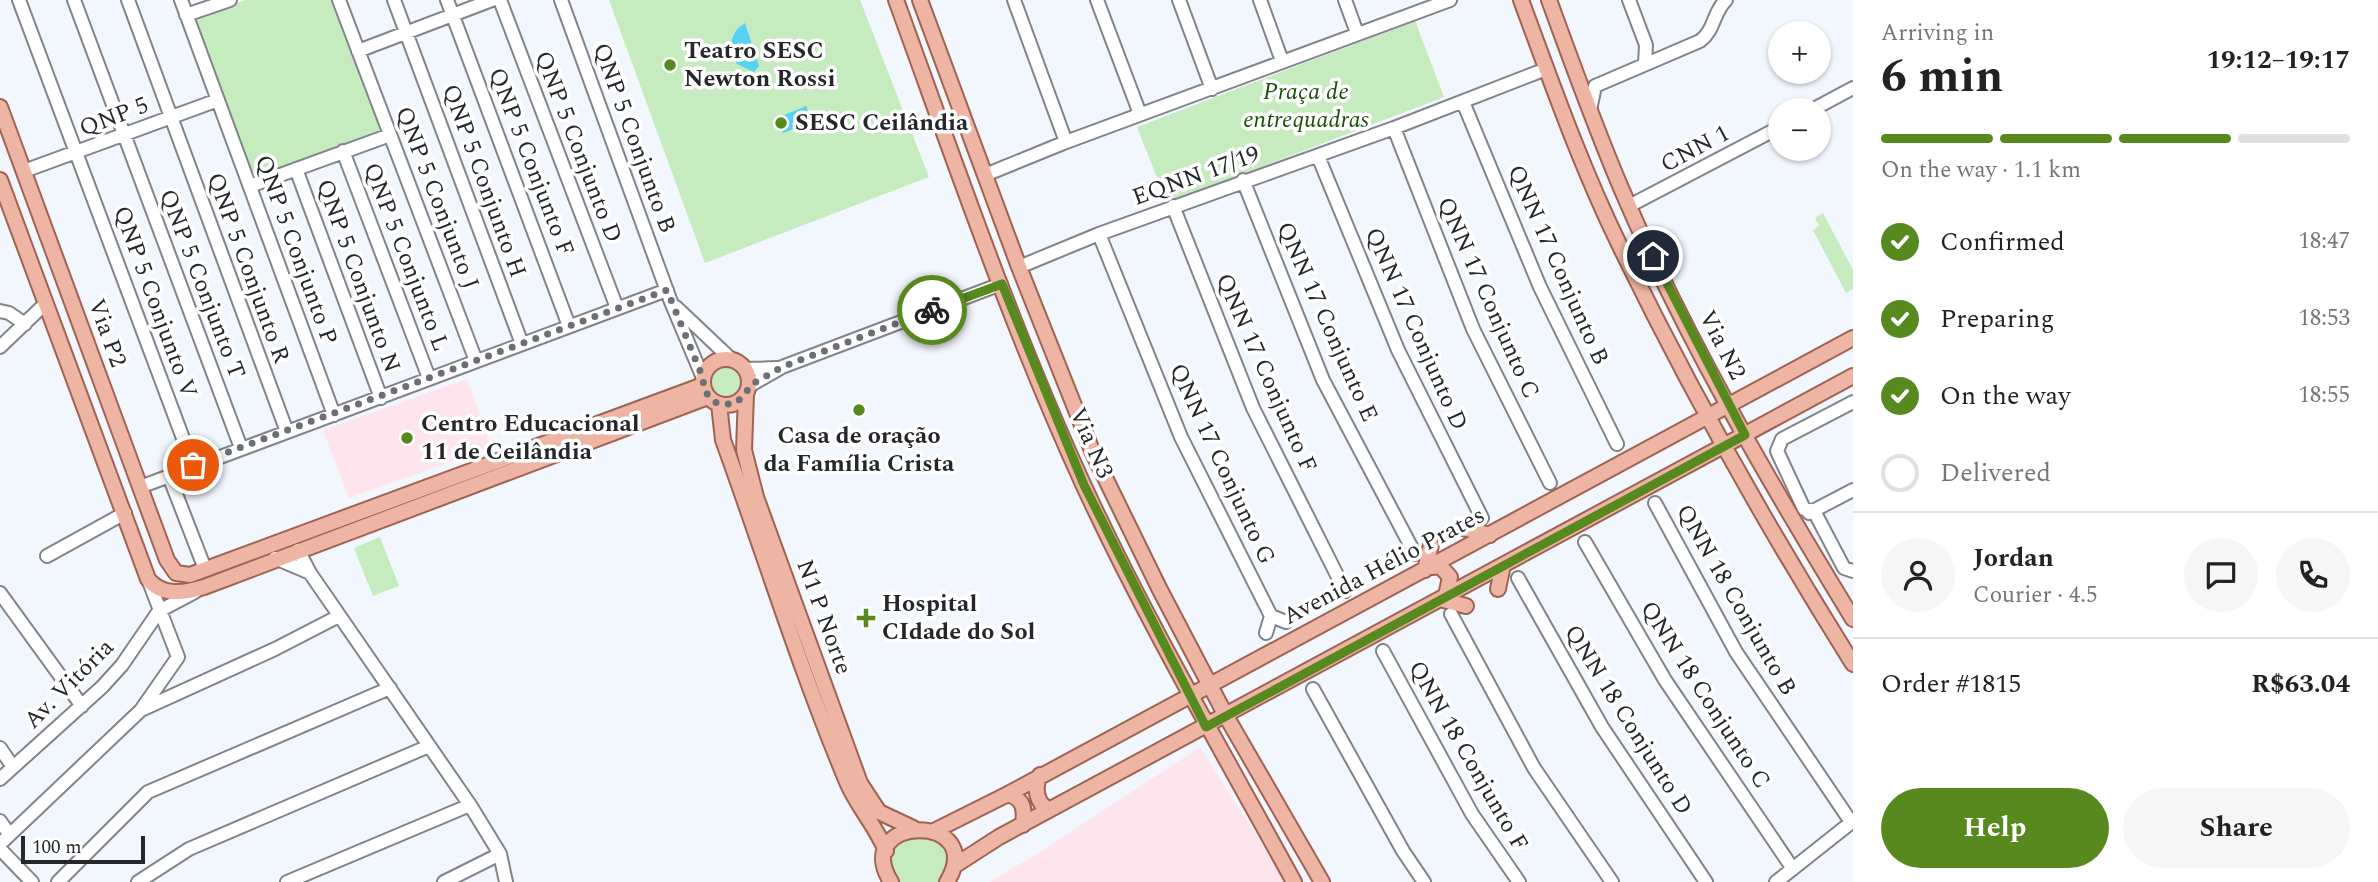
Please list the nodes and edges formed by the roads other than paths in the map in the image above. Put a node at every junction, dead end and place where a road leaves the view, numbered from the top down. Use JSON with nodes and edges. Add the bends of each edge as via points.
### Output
{"nodes":[{"id":1,"x":19,"y":0,"type":"edge"},
{"id":2,"x":74,"y":0,"type":"edge"},
{"id":3,"x":128,"y":0,"type":"edge"},
{"id":4,"x":181,"y":0,"type":"edge"},
{"id":5,"x":230,"y":0,"type":"edge"},
{"id":6,"x":339,"y":0,"type":"edge"},
{"id":7,"x":394,"y":0,"type":"edge"},
{"id":8,"x":447,"y":0,"type":"edge"},
{"id":9,"x":492,"y":0,"type":"edge"},
{"id":10,"x":500,"y":0,"type":"edge"},
{"id":11,"x":561,"y":0,"type":"edge"},
{"id":12,"x":896,"y":0,"type":"edge"},
{"id":13,"x":902,"y":0,"type":"edge"},
{"id":14,"x":920,"y":0,"type":"edge"},
{"id":15,"x":1014,"y":0,"type":"edge"},
{"id":16,"x":1097,"y":0,"type":"edge"},
{"id":17,"x":1180,"y":0,"type":"edge"},
{"id":18,"x":1260,"y":0,"type":"edge"},
{"id":19,"x":1345,"y":0,"type":"edge"},
{"id":20,"x":1450,"y":0,"type":"edge"},
{"id":21,"x":1521,"y":0,"type":"edge"},
{"id":22,"x":1549,"y":0,"type":"edge"},
{"id":23,"x":1629,"y":0,"type":"edge"},
{"id":24,"x":1726,"y":0,"type":"edge"},
{"id":25,"x":1428,"y":4,"type":"edge"},
{"id":26,"x":453,"y":14,"type":"junction"},
{"id":27,"x":186,"y":15,"type":"junction"},
{"id":28,"x":930,"y":27,"type":"junction"},
{"id":29,"x":406,"y":33,"type":"junction"},
{"id":30,"x":1357,"y":33,"type":"junction"},
{"id":31,"x":358,"y":51,"type":"junction"},
{"id":32,"x":919,"y":61,"type":"junction"},
{"id":33,"x":1282,"y":61,"type":"junction"},
{"id":34,"x":1645,"y":63,"type":"junction"},
{"id":35,"x":1546,"y":69,"type":"junction"},
{"id":36,"x":1853,"y":88,"type":"edge"},
{"id":37,"x":1212,"y":89,"type":"junction"},
{"id":38,"x":218,"y":100,"type":"junction"},
{"id":39,"x":1831,"y":100,"type":"edge"},
{"id":40,"x":1463,"y":102,"type":"junction"},
{"id":41,"x":0,"y":107,"type":"edge"},
{"id":42,"x":1590,"y":110,"type":"junction"},
{"id":43,"x":1140,"y":114,"type":"junction"},
{"id":44,"x":1564,"y":114,"type":"junction"},
{"id":45,"x":171,"y":117,"type":"junction"},
{"id":46,"x":1394,"y":128,"type":"junction"},
{"id":47,"x":1768,"y":133,"type":"edge"},
{"id":48,"x":124,"y":135,"type":"junction"},
{"id":49,"x":390,"y":135,"type":"junction"},
{"id":50,"x":1066,"y":142,"type":"junction"},
{"id":51,"x":343,"y":151,"type":"junction"},
{"id":52,"x":76,"y":153,"type":"junction"},
{"id":53,"x":1318,"y":156,"type":"junction"},
{"id":54,"x":296,"y":169,"type":"junction"},
{"id":55,"x":24,"y":171,"type":"junction"},
{"id":56,"x":985,"y":175,"type":"junction"},
{"id":57,"x":1243,"y":180,"type":"junction"},
{"id":58,"x":1,"y":186,"type":"edge"},
{"id":59,"x":250,"y":186,"type":"junction"},
{"id":60,"x":1621,"y":188,"type":"junction"},
{"id":61,"x":994,"y":198,"type":"junction"},
{"id":62,"x":1173,"y":206,"type":"junction"},
{"id":63,"x":1629,"y":206,"type":"junction"},
{"id":64,"x":42,"y":219,"type":"junction"},
{"id":65,"x":18,"y":228,"type":"junction"},
{"id":66,"x":1099,"y":234,"type":"junction"},
{"id":67,"x":1617,"y":240,"type":"junction"},
{"id":68,"x":56,"y":261,"type":"junction"},
{"id":69,"x":1019,"y":267,"type":"junction"},
{"id":70,"x":32,"y":268,"type":"junction"},
{"id":71,"x":1002,"y":284,"type":"junction"},
{"id":72,"x":669,"y":296,"type":"junction"},
{"id":73,"x":46,"y":303,"type":"junction"},
{"id":74,"x":1676,"y":306,"type":"junction"},
{"id":75,"x":617,"y":308,"type":"junction"},
{"id":76,"x":0,"y":311,"type":"edge"},
{"id":77,"x":25,"y":324,"type":"junction"},
{"id":78,"x":569,"y":326,"type":"junction"},
{"id":79,"x":1853,"y":338,"type":"edge"},
{"id":80,"x":522,"y":344,"type":"junction"},
{"id":81,"x":0,"y":347,"type":"edge"},
{"id":82,"x":732,"y":360,"type":"junction"},
{"id":83,"x":476,"y":361,"type":"junction"},
{"id":84,"x":782,"y":367,"type":"junction"},
{"id":85,"x":1033,"y":367,"type":"junction"},
{"id":86,"x":745,"y":369,"type":"junction"},
{"id":87,"x":1853,"y":376,"type":"edge"},
{"id":88,"x":429,"y":378,"type":"junction"},
{"id":89,"x":747,"y":390,"type":"junction"},
{"id":90,"x":708,"y":391,"type":"junction"},
{"id":91,"x":381,"y":398,"type":"junction"},
{"id":92,"x":1853,"y":402,"type":"edge"},
{"id":93,"x":690,"y":403,"type":"junction"},
{"id":94,"x":1727,"y":405,"type":"junction"},
{"id":95,"x":334,"y":415,"type":"junction"},
{"id":96,"x":1706,"y":417,"type":"junction"},
{"id":97,"x":719,"y":426,"type":"junction"},
{"id":98,"x":287,"y":432,"type":"junction"},
{"id":99,"x":1745,"y":435,"type":"junction"},
{"id":100,"x":1617,"y":444,"type":"dead end"},
{"id":101,"x":1722,"y":447,"type":"junction"},
{"id":102,"x":241,"y":448,"type":"junction"},
{"id":103,"x":1093,"y":453,"type":"junction"},
{"id":104,"x":193,"y":465,"type":"junction"},
{"id":105,"x":169,"y":476,"type":"junction"},
{"id":106,"x":1550,"y":483,"type":"dead end"},
{"id":107,"x":1084,"y":485,"type":"junction"},
{"id":108,"x":140,"y":487,"type":"junction"},
{"id":109,"x":1853,"y":490,"type":"edge"},
{"id":110,"x":1655,"y":503,"type":"dead end"},
{"id":111,"x":1814,"y":511,"type":"junction"},
{"id":112,"x":125,"y":513,"type":"junction"},
{"id":113,"x":1482,"y":517,"type":"dead end"},
{"id":114,"x":1793,"y":521,"type":"junction"},
{"id":115,"x":1463,"y":528,"type":"dead end"},
{"id":116,"x":1490,"y":535,"type":"junction"},
{"id":117,"x":1585,"y":542,"type":"dead end"},
{"id":118,"x":1431,"y":545,"type":"dead end"},
{"id":119,"x":298,"y":550,"type":"junction"},
{"id":120,"x":1456,"y":553,"type":"junction"},
{"id":121,"x":1415,"y":554,"type":"dead end"},
{"id":122,"x":47,"y":556,"type":"dead end"},
{"id":123,"x":275,"y":558,"type":"junction"},
{"id":124,"x":1503,"y":565,"type":"junction"},
{"id":125,"x":1429,"y":568,"type":"junction"},
{"id":126,"x":205,"y":569,"type":"junction"},
{"id":127,"x":1853,"y":572,"type":"edge"},
{"id":128,"x":310,"y":573,"type":"junction"},
{"id":129,"x":1518,"y":578,"type":"dead end"},
{"id":130,"x":148,"y":579,"type":"junction"},
{"id":131,"x":1469,"y":584,"type":"junction"},
{"id":132,"x":204,"y":587,"type":"junction"},
{"id":133,"x":1159,"y":588,"type":"junction"},
{"id":134,"x":1498,"y":589,"type":"dead end"},
{"id":135,"x":1345,"y":591,"type":"dead end"},
{"id":136,"x":0,"y":593,"type":"edge"},
{"id":137,"x":1443,"y":598,"type":"junction"},
{"id":138,"x":1813,"y":600,"type":"junction"},
{"id":139,"x":1465,"y":606,"type":"dead end"},
{"id":140,"x":159,"y":611,"type":"junction"},
{"id":141,"x":1451,"y":614,"type":"dead end"},
{"id":142,"x":339,"y":615,"type":"junction"},
{"id":143,"x":1272,"y":616,"type":"junction"},
{"id":144,"x":1853,"y":619,"type":"edge"},
{"id":145,"x":1286,"y":622,"type":"dead end"},
{"id":146,"x":1266,"y":633,"type":"dead end"},
{"id":147,"x":1383,"y":651,"type":"dead end"},
{"id":148,"x":1853,"y":653,"type":"edge"},
{"id":149,"x":1853,"y":664,"type":"edge"},
{"id":150,"x":1209,"y":684,"type":"junction"},
{"id":151,"x":390,"y":688,"type":"junction"},
{"id":152,"x":1313,"y":689,"type":"dead end"},
{"id":153,"x":1189,"y":695,"type":"junction"},
{"id":154,"x":82,"y":706,"type":"junction"},
{"id":155,"x":141,"y":710,"type":"junction"},
{"id":156,"x":1226,"y":716,"type":"junction"},
{"id":157,"x":1206,"y":727,"type":"junction"},
{"id":158,"x":429,"y":746,"type":"junction"},
{"id":159,"x":0,"y":748,"type":"edge"},
{"id":160,"x":13,"y":767,"type":"junction"},
{"id":161,"x":1040,"y":775,"type":"junction"},
{"id":162,"x":0,"y":779,"type":"edge"},
{"id":163,"x":1008,"y":794,"type":"junction"},
{"id":164,"x":470,"y":805,"type":"junction"},
{"id":165,"x":1049,"y":810,"type":"junction"},
{"id":166,"x":0,"y":821,"type":"edge"},
{"id":167,"x":1852,"y":822,"type":"edge"},
{"id":168,"x":1023,"y":825,"type":"junction"},
{"id":169,"x":912,"y":828,"type":"junction"},
{"id":170,"x":934,"y":831,"type":"junction"},
{"id":171,"x":9,"y":834,"type":"junction"},
{"id":172,"x":0,"y":846,"type":"edge"},
{"id":173,"x":886,"y":851,"type":"junction"},
{"id":174,"x":500,"y":854,"type":"junction"},
{"id":175,"x":1283,"y":862,"type":"junction"},
{"id":176,"x":954,"y":866,"type":"junction"},
{"id":177,"x":1793,"y":869,"type":"junction"},
{"id":178,"x":32,"y":882,"type":"edge"},
{"id":179,"x":58,"y":882,"type":"edge"},
{"id":180,"x":138,"y":882,"type":"edge"},
{"id":181,"x":288,"y":882,"type":"edge"},
{"id":182,"x":444,"y":882,"type":"edge"},
{"id":183,"x":506,"y":882,"type":"edge"},
{"id":184,"x":891,"y":882,"type":"edge"},
{"id":185,"x":947,"y":882,"type":"edge"},
{"id":186,"x":1294,"y":882,"type":"edge"},
{"id":187,"x":1300,"y":882,"type":"edge"},
{"id":188,"x":1322,"y":882,"type":"edge"},
{"id":189,"x":1424,"y":882,"type":"edge"},
{"id":190,"x":1519,"y":882,"type":"edge"},
{"id":191,"x":1612,"y":882,"type":"edge"},
{"id":192,"x":1706,"y":882,"type":"edge"},
{"id":193,"x":1776,"y":882,"type":"edge"}],
"edges":[{"from":1,"to":52,"type":"street","name":"QNP 5 Conjunto V"},
{"from":2,"to":48,"type":"street","name":"QNP 5 Conjunto T"},
{"from":3,"to":45,"type":"street","name":"QNP 5 Conjunto R"},
{"from":4,"to":27,"type":"street","name":"QNP 5 Conjunto P"},
{"from":5,"to":27,"type":"street"},
{"from":6,"to":31,"type":"street","name":"QNP 5 Conjunto J"},
{"from":7,"to":29,"type":"street","name":"QNP 5 Conjunto H"},
{"from":8,"to":26,"type":"street","name":"QNP 5 Conjunto F"},
{"from":9,"to":26,"type":"street"},
{"from":10,"to":75,"type":"street","name":"QNP 5 Conjunto D"},
{"from":11,"to":72,"type":"street","name":"QNP 5 Conjunto B"},
{"from":12,"to":32,"type":"main road","name":"Via N3"},
{"from":13,"to":28,"type":"main road","via":[[916,35],[926,36]]},
{"from":14,"to":28,"type":"main road"},
{"from":15,"to":50,"type":"street"},
{"from":16,"to":43,"type":"street"},
{"from":17,"to":37,"type":"street"},
{"from":18,"to":33,"type":"street"},
{"from":19,"to":30,"type":"street"},
{"from":20,"to":25,"type":"street"},
{"from":21,"to":35,"type":"main road"},
{"from":22,"to":42,"type":"main road","name":"Via N2"},
{"from":23,"to":34,"type":"street","via":[[1646,45]]},
{"from":24,"to":34,"type":"street","via":[[1704,38]]},
{"from":25,"to":30,"type":"street"},
{"from":26,"to":29,"type":"street"},
{"from":26,"to":78,"type":"street","name":"QNP 5 Conjunto F"},
{"from":27,"to":38,"type":"street","name":"QNP 5 Conjunto P"},
{"from":28,"to":56,"type":"main road"},
{"from":29,"to":31,"type":"street"},
{"from":29,"to":80,"type":"street","name":"QNP 5 Conjunto H"},
{"from":30,"to":33,"type":"street"},
{"from":31,"to":49,"type":"street","name":"QNP 5 Conjunto J"},
{"from":32,"to":61,"type":"main road","via":[[922,51],[933,53],[975,168]]},
{"from":32,"to":71,"type":"main road","name":"Via N3"},
{"from":33,"to":37,"type":"street"},
{"from":34,"to":42,"type":"street","via":[[1595,86]]},
{"from":35,"to":40,"type":"street","name":"EQNN 17/19"},
{"from":35,"to":44,"type":"main road","name":"Via N2"},
{"from":36,"to":39,"type":"street"},
{"from":37,"to":43,"type":"street"},
{"from":38,"to":45,"type":"street","name":"QNP 5"},
{"from":38,"to":59,"type":"street","name":"QNP 5 Conjunto P"},
{"from":40,"to":46,"type":"street","name":"EQNN 17/19"},
{"from":40,"to":100,"type":"street","name":"QNN 17 Conjunto B","via":[[1540,288]]},
{"from":41,"to":55,"type":"main road","name":"Via P2"},
{"from":42,"to":60,"type":"main road","name":"Via N2"},
{"from":43,"to":50,"type":"street"},
{"from":44,"to":60,"type":"main road","via":[[1612,208],[1623,205]]},
{"from":44,"to":67,"type":"main road","name":"Via N2"},
{"from":45,"to":48,"type":"street","name":"QNP 5"},
{"from":45,"to":98,"type":"street","name":"QNP 5 Conjunto R"},
{"from":46,"to":53,"type":"street","name":"EQNN 17/19"},
{"from":46,"to":106,"type":"street","name":"QNN 17 Conjunto C","via":[[1473,329]]},
{"from":47,"to":63,"type":"street","name":"CNN 1"},
{"from":48,"to":52,"type":"street","name":"QNP 5"},
{"from":48,"to":102,"type":"street","name":"QNP 5 Conjunto T"},
{"from":49,"to":51,"type":"street"},
{"from":49,"to":83,"type":"street","name":"QNP 5 Conjunto J"},
{"from":50,"to":56,"type":"street"},
{"from":51,"to":54,"type":"street"},
{"from":51,"to":88,"type":"street","name":"QNP 5 Conjunto L"},
{"from":52,"to":55,"type":"street","name":"QNP 5"},
{"from":52,"to":104,"type":"street","name":"QNP 5 Conjunto V"},
{"from":53,"to":57,"type":"street","name":"EQNN 17/19"},
{"from":53,"to":113,"type":"street","name":"QNN 17 Conjunto D","via":[[1398,351]]},
{"from":54,"to":59,"type":"street"},
{"from":54,"to":91,"type":"street","name":"QNP 5 Conjunto N"},
{"from":55,"to":64,"type":"main road","name":"Via P2"},
{"from":56,"to":61,"type":"main road"},
{"from":57,"to":62,"type":"street","name":"EQNN 17/19"},
{"from":57,"to":121,"type":"street","name":"QNN 17 Conjunto E","via":[[1323,380]]},
{"from":58,"to":65,"type":"main road","name":"Via P2"},
{"from":59,"to":95,"type":"street","name":"QNP 5 Conjunto P"},
{"from":60,"to":63,"type":"main road","name":"Via N2"},
{"from":61,"to":69,"type":"main road"},
{"from":62,"to":66,"type":"street","name":"EQNN 17/19"},
{"from":62,"to":135,"type":"street","name":"QNN 17 Conjunto F","via":[[1253,408]]},
{"from":63,"to":74,"type":"main road","name":"Via N2"},
{"from":64,"to":65,"type":"main road","via":[[44,231],[36,239],[24,237]]},
{"from":64,"to":68,"type":"main road","name":"Via P2"},
{"from":65,"to":70,"type":"main road","name":"Via P2"},
{"from":66,"to":69,"type":"street","name":"EQNN 17/19"},
{"from":66,"to":143,"type":"street","name":"QNN 17 Conjunto G","via":[[1181,437]]},
{"from":67,"to":74,"type":"main road","via":[[1616,223],[1627,219]]},
{"from":67,"to":96,"type":"main road","name":"Via N2"},
{"from":68,"to":70,"type":"main road","via":[[50,251],[40,250],[32,257]]},
{"from":68,"to":108,"type":"main road","name":"Via P2"},
{"from":69,"to":103,"type":"main road"},
{"from":70,"to":73,"type":"main road","name":"Via P2"},
{"from":71,"to":84,"type":"street"},
{"from":71,"to":85,"type":"main road","name":"Via N3"},
{"from":72,"to":75,"type":"street"},
{"from":72,"to":82,"type":"street"},
{"from":72,"to":90,"type":"street","name":"N1 P Norte"},
{"from":73,"to":77,"type":"street"},
{"from":73,"to":112,"type":"main road","name":"Via P2"},
{"from":74,"to":94,"type":"main road","name":"Via N2"},
{"from":75,"to":78,"type":"street"},
{"from":76,"to":77,"type":"street"},
{"from":77,"to":81,"type":"street"},
{"from":78,"to":80,"type":"street"},
{"from":79,"to":94,"type":"main road","name":"Avenida Hélio Prates"},
{"from":80,"to":83,"type":"street"},
{"from":82,"to":86,"type":"main road"},
{"from":82,"to":90,"type":"main road","via":[[716,361],[705,371]]},
{"from":83,"to":88,"type":"street"},
{"from":84,"to":86,"type":"street"},
{"from":84,"to":89,"type":"street"},
{"from":85,"to":103,"type":"main road","via":[[1080,460],[1089,463]]},
{"from":85,"to":107,"type":"main road","name":"Via N3"},
{"from":86,"to":89,"type":"main road"},
{"from":87,"to":99,"type":"main road"},
{"from":88,"to":91,"type":"street"},
{"from":89,"to":90,"type":"main road","via":[[734,404]]},
{"from":89,"to":169,"type":"main road","name":"N1 P Norte","via":[[744,450],[756,498],[860,783],[879,812]]},
{"from":90,"to":93,"type":"main road"},
{"from":90,"to":97,"type":"main road","name":"N1 P Norte"},
{"from":90,"to":126,"type":"main road"},
{"from":91,"to":95,"type":"street"},
{"from":92,"to":111,"type":"street","via":[[1778,443],[1780,462],[1804,509]]},
{"from":93,"to":97,"type":"main road"},
{"from":93,"to":119,"type":"main road"},
{"from":94,"to":96,"type":"main road","name":"Avenida Hélio Prates"},
{"from":94,"to":99,"type":"main road","name":"Via N2"},
{"from":95,"to":98,"type":"street"},
{"from":96,"to":101,"type":"main road","name":"Via N2"},
{"from":96,"to":116,"type":"main road","name":"Avenida Hélio Prates"},
{"from":97,"to":173,"type":"main road","name":"N1 P Norte","via":[[846,780]]},
{"from":98,"to":102,"type":"street"},
{"from":99,"to":101,"type":"main road"},
{"from":99,"to":114,"type":"main road","name":"Via N2"},
{"from":101,"to":124,"type":"main road"},
{"from":101,"to":138,"type":"main road","name":"Via N2"},
{"from":102,"to":104,"type":"street"},
{"from":103,"to":133,"type":"main road"},
{"from":104,"to":105,"type":"street"},
{"from":105,"to":108,"type":"street"},
{"from":105,"to":126,"type":"street"},
{"from":107,"to":133,"type":"main road","via":[[1089,475],[1100,479],[1125,535]]},
{"from":107,"to":153,"type":"main road","name":"Via N3"},
{"from":108,"to":126,"type":"main road","name":"Via P2","via":[[176,573],[190,575]]},
{"from":109,"to":111,"type":"street"},
{"from":110,"to":167,"type":"street","name":"QNN 18 Conjunto B","via":[[1736,652]]},
{"from":111,"to":114,"type":"street"},
{"from":111,"to":127,"type":"street","via":[[1844,568]]},
{"from":112,"to":122,"type":"street"},
{"from":112,"to":130,"type":"main road","name":"Via P2"},
{"from":114,"to":144,"type":"main road","name":"Via N2"},
{"from":115,"to":116,"type":"main road"},
{"from":116,"to":120,"type":"main road","name":"Avenida Hélio Prates"},
{"from":117,"to":177,"type":"street","name":"QNN 18 Conjunto C","via":[[1665,680]]},
{"from":118,"to":125,"type":"main road"},
{"from":119,"to":123,"type":"main road"},
{"from":119,"to":128,"type":"street"},
{"from":120,"to":125,"type":"main road","name":"Avenida Hélio Prates"},
{"from":120,"to":131,"type":"main road","via":[[1459,573]]},
{"from":123,"to":128,"type":"street"},
{"from":123,"to":132,"type":"main road"},
{"from":124,"to":131,"type":"main road"},
{"from":124,"to":134,"type":"main road"},
{"from":125,"to":137,"type":"main road","via":[[1440,566],[1450,577]]},
{"from":125,"to":150,"type":"main road","name":"Avenida Hélio Prates"},
{"from":128,"to":142,"type":"street"},
{"from":129,"to":192,"type":"street","name":"QNN 18 Conjunto D","via":[[1602,727]]},
{"from":130,"to":132,"type":"main road","name":"Via P2","via":[[160,590],[187,592]]},
{"from":130,"to":140,"type":"street"},
{"from":131,"to":137,"type":"main road"},
{"from":132,"to":140,"type":"street"},
{"from":133,"to":150,"type":"main road"},
{"from":136,"to":154,"type":"street"},
{"from":137,"to":139,"type":"main road"},
{"from":137,"to":156,"type":"main road"},
{"from":138,"to":148,"type":"main road"},
{"from":138,"to":149,"type":"main road","name":"Via N2"},
{"from":140,"to":154,"type":"street","name":"Av. Vitória","via":[[122,664]]},
{"from":140,"to":155,"type":"street","via":[[178,657]]},
{"from":141,"to":191,"type":"street","via":[[1534,768]]},
{"from":142,"to":151,"type":"street"},
{"from":142,"to":155,"type":"street"},
{"from":143,"to":145,"type":"street"},
{"from":143,"to":146,"type":"street"},
{"from":147,"to":190,"type":"street","name":"QNN 18 Conjunto F","via":[[1472,814]]},
{"from":150,"to":153,"type":"main road","name":"Avenida Hélio Prates"},
{"from":150,"to":156,"type":"main road"},
{"from":151,"to":158,"type":"street"},
{"from":151,"to":179,"type":"street","via":[[138,799]]},
{"from":152,"to":189,"type":"street","via":[[1402,851]]},
{"from":153,"to":157,"type":"main road","name":"Via N3"},
{"from":153,"to":161,"type":"main road","name":"Avenida Hélio Prates"},
{"from":154,"to":160,"type":"street","name":"Av. Vitória"},
{"from":155,"to":171,"type":"street"},
{"from":156,"to":157,"type":"main road"},
{"from":156,"to":188,"type":"main road"},
{"from":157,"to":165,"type":"main road"},
{"from":157,"to":175,"type":"main road","name":"Via N3"},
{"from":158,"to":164,"type":"street"},
{"from":158,"to":180,"type":"street","via":[[189,849]]},
{"from":159,"to":160,"type":"street"},
{"from":160,"to":162,"type":"street","name":"Av. Vitória"},
{"from":161,"to":163,"type":"main road","name":"Avenida Hélio Prates"},
{"from":161,"to":165,"type":"main road","via":[[1036,793]]},
{"from":163,"to":168,"type":"main road","via":[[1023,805]]},
{"from":163,"to":170,"type":"main road","name":"Avenida Hélio Prates"},
{"from":164,"to":174,"type":"street"},
{"from":164,"to":181,"type":"street"},
{"from":165,"to":168,"type":"main road"},
{"from":166,"to":171,"type":"street"},
{"from":167,"to":177,"type":"street"},
{"from":168,"to":176,"type":"main road"},
{"from":169,"to":170,"type":"main road","name":"N1 P Norte"},
{"from":169,"to":173,"type":"main road","via":[[899,834]]},
{"from":170,"to":176,"type":"main road","via":[[950,845]]},
{"from":171,"to":172,"type":"street"},
{"from":172,"to":178,"type":"street"},
{"from":173,"to":184,"type":"main road"},
{"from":174,"to":182,"type":"street"},
{"from":174,"to":183,"type":"street"},
{"from":175,"to":186,"type":"main road","name":"Via N3"},
{"from":175,"to":187,"type":"main road"},
{"from":176,"to":185,"type":"main road"},
{"from":177,"to":193,"type":"street"}]}
